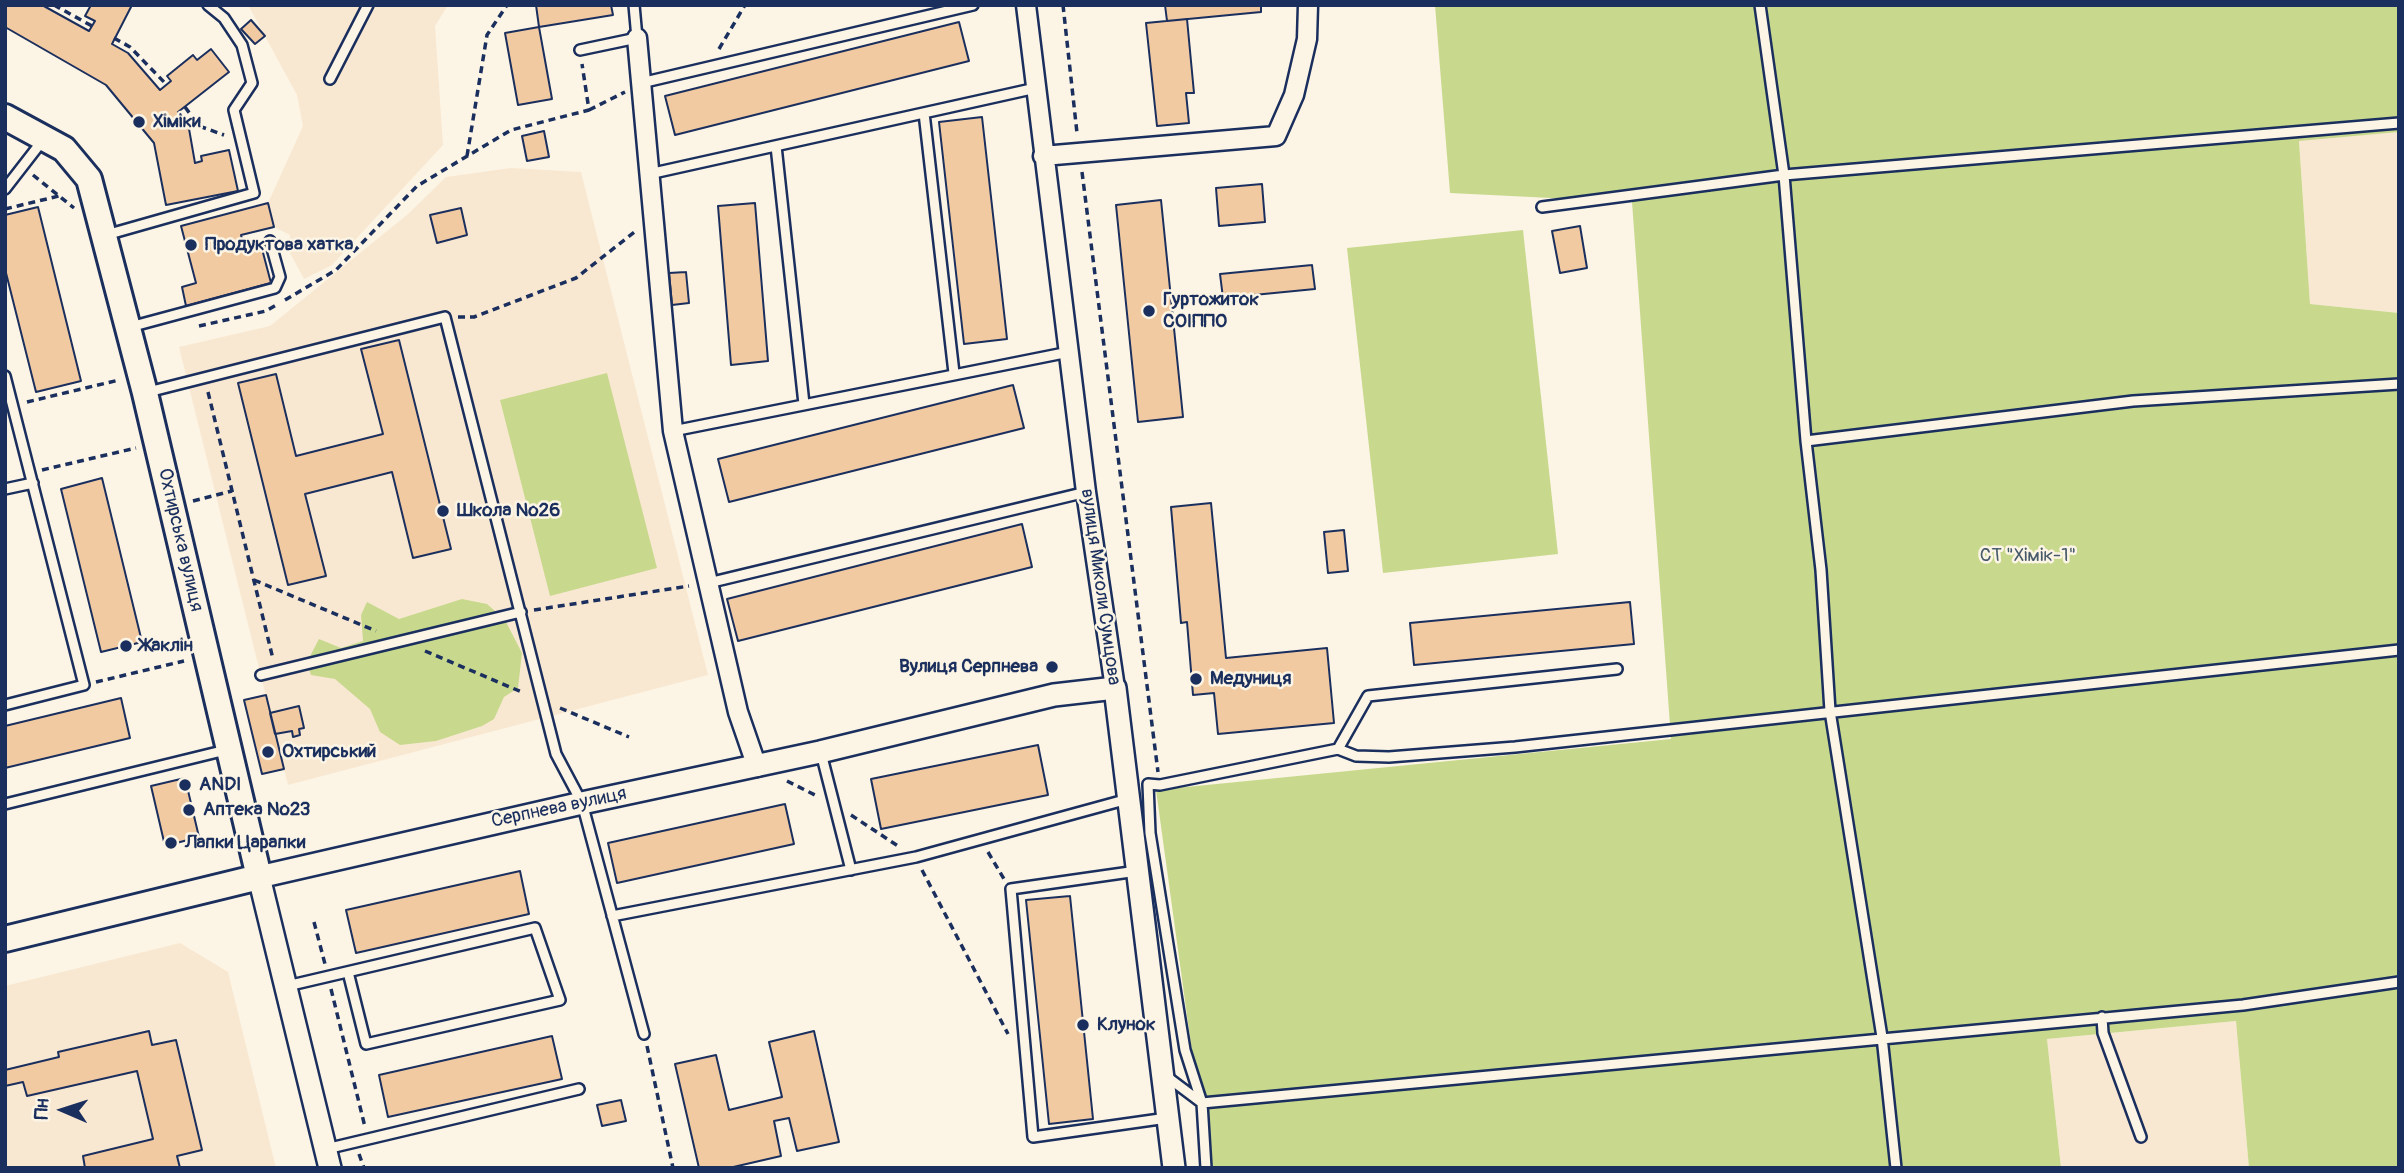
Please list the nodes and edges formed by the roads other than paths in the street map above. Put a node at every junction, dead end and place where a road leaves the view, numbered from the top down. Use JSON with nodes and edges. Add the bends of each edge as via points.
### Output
{"nodes":[{"id":1,"x":208,"y":5,"type":"edge"},
{"id":2,"x":368,"y":5,"type":"edge"},
{"id":3,"x":634,"y":5,"type":"edge"},
{"id":4,"x":973,"y":5,"type":"edge"},
{"id":5,"x":1026,"y":5,"type":"edge"},
{"id":6,"x":1308,"y":5,"type":"edge"},
{"id":7,"x":1760,"y":5,"type":"edge"},
{"id":8,"x":637,"y":38,"type":"junction"},
{"id":9,"x":580,"y":50,"type":"road end"},
{"id":10,"x":330,"y":79,"type":"dead end"},
{"id":11,"x":641,"y":83,"type":"junction"},
{"id":12,"x":1036,"y":88,"type":"junction"},
{"id":13,"x":924,"y":113,"type":"junction"},
{"id":14,"x":5,"y":117,"type":"edge"},
{"id":15,"x":2399,"y":123,"type":"edge"},
{"id":16,"x":44,"y":138,"type":"junction"},
{"id":17,"x":776,"y":146,"type":"junction"},
{"id":18,"x":1043,"y":156,"type":"junction"},
{"id":19,"x":649,"y":174,"type":"junction"},
{"id":20,"x":1784,"y":175,"type":"junction"},
{"id":21,"x":5,"y":189,"type":"edge"},
{"id":22,"x":1542,"y":207,"type":"dead end"},
{"id":23,"x":104,"y":235,"type":"junction"},
{"id":24,"x":270,"y":241,"type":"dead end"},
{"id":25,"x":129,"y":327,"type":"junction"},
{"id":26,"x":1069,"y":352,"type":"junction"},
{"id":27,"x":954,"y":373,"type":"junction"},
{"id":28,"x":5,"y":376,"type":"edge"},
{"id":29,"x":2399,"y":384,"type":"edge"},
{"id":30,"x":145,"y":393,"type":"junction"},
{"id":31,"x":804,"y":404,"type":"junction"},
{"id":32,"x":673,"y":431,"type":"junction"},
{"id":33,"x":1806,"y":441,"type":"junction"},
{"id":34,"x":31,"y":478,"type":"junction"},
{"id":35,"x":5,"y":489,"type":"edge"},
{"id":36,"x":1086,"y":492,"type":"junction"},
{"id":37,"x":708,"y":583,"type":"junction"},
{"id":38,"x":520,"y":612,"type":"junction"},
{"id":39,"x":2399,"y":650,"type":"edge"},
{"id":40,"x":1617,"y":669,"type":"dead end"},
{"id":41,"x":261,"y":675,"type":"dead end"},
{"id":42,"x":1115,"y":688,"type":"junction"},
{"id":43,"x":5,"y":705,"type":"edge"},
{"id":44,"x":1830,"y":712,"type":"junction"},
{"id":45,"x":228,"y":749,"type":"junction"},
{"id":46,"x":1338,"y":749,"type":"junction"},
{"id":47,"x":820,"y":752,"type":"junction"},
{"id":48,"x":757,"y":767,"type":"junction"},
{"id":49,"x":1136,"y":788,"type":"junction"},
{"id":50,"x":582,"y":803,"type":"junction"},
{"id":51,"x":5,"y":804,"type":"edge"},
{"id":52,"x":851,"y":870,"type":"junction"},
{"id":53,"x":1139,"y":870,"type":"junction"},
{"id":54,"x":259,"y":877,"type":"junction"},
{"id":55,"x":612,"y":916,"type":"junction"},
{"id":56,"x":5,"y":939,"type":"edge"},
{"id":57,"x":348,"y":972,"type":"junction"},
{"id":58,"x":2399,"y":982,"type":"edge"},
{"id":59,"x":286,"y":986,"type":"junction"},
{"id":60,"x":2102,"y":1017,"type":"junction"},
{"id":61,"x":644,"y":1034,"type":"road end"},
{"id":62,"x":1882,"y":1037,"type":"junction"},
{"id":63,"x":1164,"y":1074,"type":"junction"},
{"id":64,"x":579,"y":1089,"type":"dead end"},
{"id":65,"x":1202,"y":1103,"type":"junction"},
{"id":66,"x":1168,"y":1118,"type":"junction"},
{"id":67,"x":2141,"y":1138,"type":"dead end"},
{"id":68,"x":327,"y":1159,"type":"edge"},
{"id":69,"x":1174,"y":1168,"type":"edge"},
{"id":70,"x":1206,"y":1168,"type":"edge"},
{"id":71,"x":1896,"y":1168,"type":"edge"}],
"edges":[{"from":1,"to":23,"type":"lane","via":[[242,45],[252,83],[234,110],[254,193]]},
{"from":2,"to":10,"type":"lane"},
{"from":3,"to":8,"type":"lane"},
{"from":4,"to":11,"type":"lane"},
{"from":5,"to":12,"type":"street","name":"вулиця Миколи Сумцова"},
{"from":6,"to":18,"type":"street","via":[[1307,39],[1294,95],[1276,136]]},
{"from":7,"to":20,"type":"lane"},
{"from":8,"to":9,"type":"lane"},
{"from":8,"to":11,"type":"street"},
{"from":11,"to":19,"type":"street"},
{"from":12,"to":13,"type":"lane"},
{"from":12,"to":18,"type":"street","name":"вулиця Миколи Сумцова"},
{"from":13,"to":17,"type":"lane"},
{"from":13,"to":27,"type":"lane"},
{"from":14,"to":16,"type":"main road","name":"Охтирська вулиця"},
{"from":15,"to":20,"type":"lane"},
{"from":16,"to":21,"type":"lane"},
{"from":16,"to":23,"type":"main road","name":"Охтирська вулиця","via":[[64,149],[89,179]]},
{"from":17,"to":19,"type":"lane"},
{"from":17,"to":31,"type":"lane"},
{"from":18,"to":26,"type":"street","name":"вулиця Миколи Сумцова"},
{"from":19,"to":32,"type":"street"},
{"from":20,"to":22,"type":"lane"},
{"from":20,"to":33,"type":"lane"},
{"from":23,"to":25,"type":"main road","name":"Охтирська вулиця"},
{"from":24,"to":25,"type":"lane","via":[[279,277],[275,288]]},
{"from":25,"to":30,"type":"main road","name":"Охтирська вулиця"},
{"from":26,"to":27,"type":"lane"},
{"from":26,"to":36,"type":"street","name":"вулиця Миколи Сумцова"},
{"from":27,"to":31,"type":"lane"},
{"from":28,"to":34,"type":"lane"},
{"from":29,"to":33,"type":"lane","via":[[2133,401]]},
{"from":30,"to":38,"type":"lane","via":[[445,317]]},
{"from":30,"to":45,"type":"main road","name":"Охтирська вулиця"},
{"from":31,"to":32,"type":"lane"},
{"from":32,"to":37,"type":"street"},
{"from":33,"to":44,"type":"lane","via":[[1821,570]]},
{"from":34,"to":35,"type":"lane"},
{"from":34,"to":43,"type":"lane","via":[[84,685]]},
{"from":36,"to":37,"type":"lane"},
{"from":36,"to":42,"type":"street","name":"вулиця Миколи Сумцова"},
{"from":37,"to":48,"type":"street","via":[[738,712]]},
{"from":38,"to":41,"type":"lane"},
{"from":38,"to":50,"type":"lane","via":[[556,754]]},
{"from":39,"to":44,"type":"lane"},
{"from":40,"to":46,"type":"lane","via":[[1368,696]]},
{"from":42,"to":47,"type":"street","name":"Серпнева вулиця","via":[[1054,695]]},
{"from":42,"to":49,"type":"street","name":"вулиця Миколи Сумцова"},
{"from":44,"to":46,"type":"lane","via":[[1389,757],[1356,756]]},
{"from":44,"to":62,"type":"lane"},
{"from":45,"to":51,"type":"lane"},
{"from":45,"to":54,"type":"main road","name":"Охтирська вулиця"},
{"from":46,"to":49,"type":"lane"},
{"from":47,"to":48,"type":"street","name":"Серпнева вулиця"},
{"from":47,"to":52,"type":"lane"},
{"from":48,"to":50,"type":"street","name":"Серпнева вулиця"},
{"from":49,"to":52,"type":"lane","via":[[916,858]]},
{"from":49,"to":53,"type":"street","name":"вулиця Миколи Сумцова"},
{"from":49,"to":65,"type":"lane","via":[[1150,833],[1185,1049]]},
{"from":50,"to":54,"type":"street","name":"Серпнева вулиця"},
{"from":50,"to":55,"type":"lane"},
{"from":52,"to":55,"type":"lane"},
{"from":53,"to":63,"type":"street","name":"вулиця Миколи Сумцова"},
{"from":53,"to":66,"type":"lane","via":[[1011,889],[1033,1136]]},
{"from":54,"to":56,"type":"main road","name":"Серпнева вулиця"},
{"from":54,"to":59,"type":"street","name":"Охтирська вулиця"},
{"from":55,"to":61,"type":"lane"},
{"from":57,"to":57,"type":"lane","via":[[366,1044],[560,1000],[536,928]]},
{"from":57,"to":59,"type":"lane"},
{"from":58,"to":60,"type":"lane","via":[[2244,1004]]},
{"from":59,"to":68,"type":"street","name":"Охтирська вулиця"},
{"from":60,"to":62,"type":"lane"},
{"from":60,"to":67,"type":"lane","via":[[2103,1033]]},
{"from":62,"to":65,"type":"lane"},
{"from":62,"to":71,"type":"lane"},
{"from":63,"to":65,"type":"lane"},
{"from":63,"to":66,"type":"street","name":"вулиця Миколи Сумцова"},
{"from":64,"to":68,"type":"lane","via":[[368,1139]]},
{"from":65,"to":70,"type":"lane"},
{"from":66,"to":69,"type":"street","name":"вулиця Миколи Сумцова"}]}
